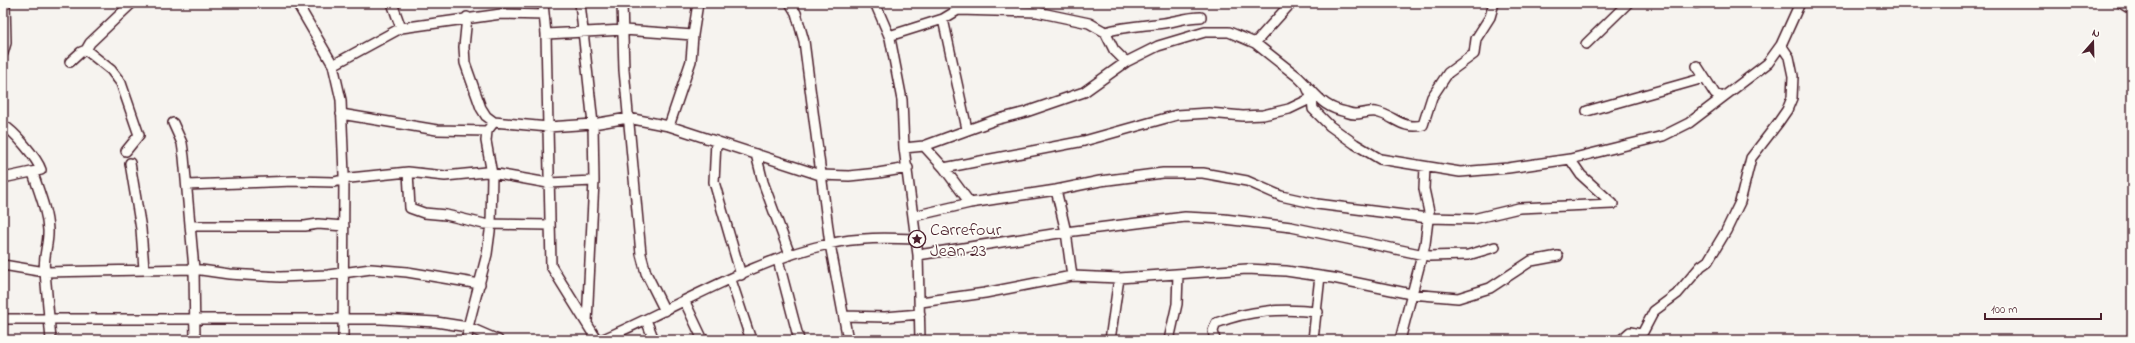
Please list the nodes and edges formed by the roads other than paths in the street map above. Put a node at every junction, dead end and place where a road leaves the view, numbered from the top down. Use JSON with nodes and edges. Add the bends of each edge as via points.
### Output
{"nodes":[{"id":1,"x":5,"y":3,"type":"edge"},
{"id":2,"x":132,"y":3,"type":"edge"},
{"id":3,"x":297,"y":3,"type":"edge"},
{"id":4,"x":392,"y":3,"type":"edge"},
{"id":5,"x":543,"y":3,"type":"edge"},
{"id":6,"x":580,"y":3,"type":"edge"},
{"id":7,"x":622,"y":3,"type":"edge"},
{"id":8,"x":698,"y":3,"type":"edge"},
{"id":9,"x":790,"y":3,"type":"edge"},
{"id":10,"x":875,"y":3,"type":"edge"},
{"id":11,"x":1291,"y":3,"type":"edge"},
{"id":12,"x":1494,"y":3,"type":"edge"},
{"id":13,"x":1628,"y":3,"type":"edge"},
{"id":14,"x":1800,"y":3,"type":"edge"},
{"id":15,"x":2121,"y":3,"type":"edge"},
{"id":16,"x":2132,"y":10,"type":"edge"},
{"id":17,"x":544,"y":15,"type":"junction"},
{"id":18,"x":1201,"y":17,"type":"dead end"},
{"id":19,"x":467,"y":18,"type":"junction"},
{"id":20,"x":943,"y":19,"type":"junction"},
{"id":21,"x":401,"y":28,"type":"junction"},
{"id":22,"x":624,"y":30,"type":"junction"},
{"id":23,"x":1105,"y":32,"type":"junction"},
{"id":24,"x":584,"y":33,"type":"junction"},
{"id":25,"x":546,"y":34,"type":"junction"},
{"id":26,"x":692,"y":35,"type":"junction"},
{"id":27,"x":889,"y":36,"type":"junction"},
{"id":28,"x":1256,"y":43,"type":"junction"},
{"id":29,"x":1586,"y":44,"type":"dead end"},
{"id":30,"x":1781,"y":45,"type":"junction"},
{"id":31,"x":86,"y":50,"type":"junction"},
{"id":32,"x":3,"y":53,"type":"edge"},
{"id":33,"x":70,"y":62,"type":"dead end"},
{"id":34,"x":1126,"y":62,"type":"junction"},
{"id":35,"x":333,"y":66,"type":"junction"},
{"id":36,"x":1697,"y":66,"type":"dead end"},
{"id":37,"x":1704,"y":78,"type":"junction"},
{"id":38,"x":1306,"y":85,"type":"junction"},
{"id":39,"x":1723,"y":97,"type":"junction"},
{"id":40,"x":1312,"y":98,"type":"junction"},
{"id":41,"x":1587,"y":111,"type":"dead end"},
{"id":42,"x":341,"y":114,"type":"junction"},
{"id":43,"x":628,"y":118,"type":"junction"},
{"id":44,"x":494,"y":122,"type":"junction"},
{"id":45,"x":173,"y":123,"type":"dead end"},
{"id":46,"x":593,"y":124,"type":"junction"},
{"id":47,"x":3,"y":125,"type":"edge"},
{"id":48,"x":669,"y":126,"type":"junction"},
{"id":49,"x":548,"y":127,"type":"junction"},
{"id":50,"x":967,"y":129,"type":"junction"},
{"id":51,"x":488,"y":131,"type":"junction"},
{"id":52,"x":716,"y":141,"type":"junction"},
{"id":53,"x":924,"y":146,"type":"junction"},
{"id":54,"x":904,"y":148,"type":"junction"},
{"id":55,"x":126,"y":151,"type":"dead end"},
{"id":56,"x":756,"y":154,"type":"junction"},
{"id":57,"x":1570,"y":159,"type":"junction"},
{"id":58,"x":130,"y":163,"type":"dead end"},
{"id":59,"x":1425,"y":167,"type":"junction"},
{"id":60,"x":908,"y":168,"type":"junction"},
{"id":61,"x":944,"y":168,"type":"junction"},
{"id":62,"x":408,"y":172,"type":"junction"},
{"id":63,"x":32,"y":173,"type":"junction"},
{"id":64,"x":492,"y":174,"type":"junction"},
{"id":65,"x":820,"y":175,"type":"junction"},
{"id":66,"x":3,"y":178,"type":"edge"},
{"id":67,"x":344,"y":181,"type":"junction"},
{"id":68,"x":594,"y":181,"type":"junction"},
{"id":69,"x":548,"y":183,"type":"junction"},
{"id":70,"x":187,"y":185,"type":"junction"},
{"id":71,"x":1056,"y":190,"type":"junction"},
{"id":72,"x":970,"y":203,"type":"junction"},
{"id":73,"x":914,"y":216,"type":"junction"},
{"id":74,"x":1428,"y":218,"type":"junction"},
{"id":75,"x":491,"y":224,"type":"junction"},
{"id":76,"x":549,"y":225,"type":"junction"},
{"id":77,"x":190,"y":226,"type":"junction"},
{"id":78,"x":344,"y":226,"type":"junction"},
{"id":79,"x":1066,"y":232,"type":"junction"},
{"id":80,"x":917,"y":239,"type":"junction"},
{"id":81,"x":830,"y":244,"type":"junction"},
{"id":82,"x":1495,"y":247,"type":"dead end"},
{"id":83,"x":790,"y":255,"type":"junction"},
{"id":84,"x":918,"y":255,"type":"junction"},
{"id":85,"x":1422,"y":255,"type":"junction"},
{"id":86,"x":1558,"y":256,"type":"dead end"},
{"id":87,"x":778,"y":260,"type":"junction"},
{"id":88,"x":3,"y":264,"type":"edge"},
{"id":89,"x":144,"y":269,"type":"junction"},
{"id":90,"x":194,"y":269,"type":"junction"},
{"id":91,"x":45,"y":272,"type":"junction"},
{"id":92,"x":344,"y":274,"type":"junction"},
{"id":93,"x":1178,"y":274,"type":"junction"},
{"id":94,"x":741,"y":275,"type":"junction"},
{"id":95,"x":1072,"y":276,"type":"junction"},
{"id":96,"x":1320,"y":276,"type":"junction"},
{"id":97,"x":1119,"y":278,"type":"junction"},
{"id":98,"x":732,"y":280,"type":"junction"},
{"id":99,"x":480,"y":284,"type":"junction"},
{"id":100,"x":1410,"y":294,"type":"junction"},
{"id":101,"x":685,"y":302,"type":"junction"},
{"id":102,"x":920,"y":302,"type":"junction"},
{"id":103,"x":665,"y":311,"type":"junction"},
{"id":104,"x":1318,"y":312,"type":"junction"},
{"id":105,"x":920,"y":314,"type":"junction"},
{"id":106,"x":844,"y":316,"type":"junction"},
{"id":107,"x":50,"y":318,"type":"junction"},
{"id":108,"x":195,"y":318,"type":"junction"},
{"id":109,"x":3,"y":319,"type":"edge"},
{"id":110,"x":344,"y":319,"type":"junction"},
{"id":111,"x":646,"y":320,"type":"junction"},
{"id":112,"x":587,"y":322,"type":"junction"},
{"id":113,"x":468,"y":327,"type":"junction"},
{"id":114,"x":51,"y":340,"type":"edge"},
{"id":115,"x":196,"y":340,"type":"edge"},
{"id":116,"x":343,"y":340,"type":"edge"},
{"id":117,"x":467,"y":340,"type":"edge"},
{"id":118,"x":498,"y":340,"type":"edge"},
{"id":119,"x":597,"y":340,"type":"edge"},
{"id":120,"x":602,"y":340,"type":"edge"},
{"id":121,"x":654,"y":340,"type":"edge"},
{"id":122,"x":704,"y":340,"type":"edge"},
{"id":123,"x":751,"y":340,"type":"edge"},
{"id":124,"x":799,"y":340,"type":"edge"},
{"id":125,"x":848,"y":340,"type":"edge"},
{"id":126,"x":920,"y":340,"type":"edge"},
{"id":127,"x":1110,"y":340,"type":"edge"},
{"id":128,"x":1169,"y":340,"type":"edge"},
{"id":129,"x":1215,"y":340,"type":"edge"},
{"id":130,"x":1313,"y":340,"type":"edge"},
{"id":131,"x":1400,"y":340,"type":"edge"},
{"id":132,"x":1621,"y":340,"type":"edge"}],
"edges":[{"from":1,"to":32,"type":"street","via":[[6,42]]},
{"from":2,"to":31,"type":"street","via":[[90,43]]},
{"from":3,"to":35,"type":"street"},
{"from":4,"to":21,"type":"street"},
{"from":5,"to":17,"type":"street"},
{"from":6,"to":24,"type":"street"},
{"from":7,"to":22,"type":"street"},
{"from":8,"to":26,"type":"street"},
{"from":9,"to":65,"type":"street","via":[[796,13],[804,41]]},
{"from":10,"to":27,"type":"street"},
{"from":11,"to":28,"type":"street"},
{"from":12,"to":38,"type":"street","via":[[1490,17],[1476,39],[1474,54],[1448,73],[1432,97],[1423,124],[1411,127],[1374,112],[1352,114],[1337,110],[1325,105]]},
{"from":13,"to":29,"type":"street"},
{"from":14,"to":30,"type":"street"},
{"from":15,"to":16,"type":"street"},
{"from":17,"to":19,"type":"street","via":[[501,14]]},
{"from":17,"to":25,"type":"street"},
{"from":18,"to":23,"type":"street","via":[[1128,26]]},
{"from":19,"to":21,"type":"street"},
{"from":19,"to":44,"type":"street","via":[[465,63],[481,108]]},
{"from":20,"to":23,"type":"street","via":[[958,10],[1037,12],[1089,23]]},
{"from":20,"to":27,"type":"street"},
{"from":20,"to":50,"type":"street"},
{"from":21,"to":35,"type":"street"},
{"from":22,"to":24,"type":"street"},
{"from":22,"to":26,"type":"street"},
{"from":22,"to":43,"type":"street"},
{"from":23,"to":34,"type":"street","via":[[1114,50]]},
{"from":24,"to":25,"type":"street"},
{"from":24,"to":46,"type":"street"},
{"from":25,"to":49,"type":"street"},
{"from":26,"to":48,"type":"street","via":[[691,61]]},
{"from":27,"to":54,"type":"street","via":[[902,100]]},
{"from":28,"to":34,"type":"street","via":[[1229,32],[1206,32],[1158,46]]},
{"from":28,"to":38,"type":"street"},
{"from":30,"to":39,"type":"street","via":[[1768,63]]},
{"from":30,"to":132,"type":"street","via":[[1792,67],[1792,98],[1778,123],[1751,158],[1740,202],[1728,226],[1708,261],[1687,277],[1677,294],[1654,311],[1642,334],[1630,332]]},
{"from":31,"to":33,"type":"street"},
{"from":31,"to":55,"type":"street","via":[[111,70],[125,92],[139,135]]},
{"from":34,"to":50,"type":"street","via":[[1084,92]]},
{"from":35,"to":42,"type":"street","via":[[341,100]]},
{"from":36,"to":37,"type":"street"},
{"from":37,"to":39,"type":"street","via":[[1715,94]]},
{"from":37,"to":41,"type":"street"},
{"from":38,"to":40,"type":"street"},
{"from":39,"to":57,"type":"street","via":[[1688,123],[1663,136]]},
{"from":40,"to":59,"type":"street","via":[[1313,109],[1354,144],[1380,159]]},
{"from":40,"to":61,"type":"street","via":[[1289,109],[1263,115],[1243,116],[1209,112],[1177,114],[1084,141]]},
{"from":42,"to":51,"type":"street","via":[[437,130]]},
{"from":42,"to":67,"type":"street"},
{"from":43,"to":46,"type":"street"},
{"from":43,"to":48,"type":"street"},
{"from":43,"to":103,"type":"street","via":[[641,254],[646,273]]},
{"from":44,"to":49,"type":"street"},
{"from":44,"to":51,"type":"street"},
{"from":45,"to":70,"type":"street","via":[[182,143]]},
{"from":46,"to":49,"type":"street"},
{"from":46,"to":68,"type":"street"},
{"from":47,"to":63,"type":"street","via":[[10,129],[40,166],[41,170]]},
{"from":48,"to":52,"type":"street"},
{"from":49,"to":69,"type":"street"},
{"from":50,"to":53,"type":"street"},
{"from":51,"to":64,"type":"street","via":[[486,142]]},
{"from":52,"to":56,"type":"street"},
{"from":52,"to":94,"type":"street","via":[[714,182]]},
{"from":53,"to":54,"type":"street"},
{"from":53,"to":61,"type":"street"},
{"from":54,"to":60,"type":"street"},
{"from":56,"to":65,"type":"street"},
{"from":56,"to":83,"type":"street","via":[[763,182]]},
{"from":57,"to":59,"type":"street","via":[[1460,172]]},
{"from":57,"to":74,"type":"street","via":[[1581,175],[1614,204],[1519,208],[1473,219]]},
{"from":58,"to":89,"type":"street","via":[[141,229]]},
{"from":59,"to":74,"type":"street","via":[[1424,189]]},
{"from":60,"to":65,"type":"street","via":[[878,174]]},
{"from":60,"to":73,"type":"street"},
{"from":61,"to":72,"type":"street"},
{"from":62,"to":64,"type":"street","via":[[445,176],[486,172]]},
{"from":62,"to":67,"type":"street"},
{"from":62,"to":75,"type":"street","via":[[412,210]]},
{"from":63,"to":66,"type":"street"},
{"from":63,"to":91,"type":"street","via":[[42,198],[48,230]]},
{"from":64,"to":69,"type":"street"},
{"from":64,"to":75,"type":"street"},
{"from":65,"to":81,"type":"street"},
{"from":67,"to":70,"type":"street"},
{"from":67,"to":78,"type":"street"},
{"from":68,"to":69,"type":"street"},
{"from":68,"to":112,"type":"street"},
{"from":69,"to":76,"type":"street"},
{"from":70,"to":77,"type":"street"},
{"from":71,"to":72,"type":"street"},
{"from":71,"to":74,"type":"street","via":[[1100,180],[1164,173],[1203,173],[1247,181],[1281,196],[1317,204]]},
{"from":71,"to":79,"type":"street"},
{"from":72,"to":73,"type":"street"},
{"from":73,"to":80,"type":"street"},
{"from":74,"to":85,"type":"street"},
{"from":75,"to":76,"type":"street"},
{"from":75,"to":99,"type":"street"},
{"from":76,"to":112,"type":"street","via":[[551,266]]},
{"from":77,"to":78,"type":"street"},
{"from":77,"to":90,"type":"street"},
{"from":78,"to":92,"type":"street"},
{"from":79,"to":84,"type":"street"},
{"from":79,"to":85,"type":"street","via":[[1185,217],[1224,219],[1291,227]]},
{"from":79,"to":95,"type":"street"},
{"from":80,"to":81,"type":"street","via":[[872,238]]},
{"from":80,"to":84,"type":"street"},
{"from":81,"to":83,"type":"street"},
{"from":81,"to":106,"type":"street"},
{"from":82,"to":85,"type":"street","via":[[1457,257]]},
{"from":83,"to":87,"type":"street"},
{"from":84,"to":102,"type":"street"},
{"from":85,"to":100,"type":"street"},
{"from":86,"to":100,"type":"street","via":[[1531,261],[1490,288],[1458,298]]},
{"from":87,"to":94,"type":"street"},
{"from":87,"to":124,"type":"street"},
{"from":88,"to":91,"type":"street"},
{"from":89,"to":90,"type":"street"},
{"from":89,"to":91,"type":"street"},
{"from":90,"to":92,"type":"street","via":[[280,277]]},
{"from":90,"to":108,"type":"street"},
{"from":91,"to":107,"type":"street"},
{"from":92,"to":99,"type":"street","via":[[360,270],[384,270]]},
{"from":92,"to":110,"type":"street"},
{"from":93,"to":96,"type":"street","via":[[1247,269]]},
{"from":93,"to":97,"type":"street"},
{"from":93,"to":128,"type":"street","via":[[1178,304]]},
{"from":94,"to":98,"type":"street"},
{"from":95,"to":97,"type":"street"},
{"from":95,"to":102,"type":"street"},
{"from":96,"to":100,"type":"street"},
{"from":96,"to":104,"type":"street"},
{"from":97,"to":127,"type":"street"},
{"from":98,"to":101,"type":"street"},
{"from":98,"to":123,"type":"street"},
{"from":99,"to":113,"type":"street"},
{"from":100,"to":131,"type":"street"},
{"from":101,"to":103,"type":"street"},
{"from":101,"to":122,"type":"street"},
{"from":102,"to":105,"type":"street"},
{"from":103,"to":111,"type":"street"},
{"from":104,"to":129,"type":"street","via":[[1290,309],[1261,311],[1233,317],[1216,323],[1213,331]]},
{"from":104,"to":130,"type":"street"},
{"from":105,"to":106,"type":"street","via":[[885,317]]},
{"from":105,"to":126,"type":"street"},
{"from":106,"to":125,"type":"street"},
{"from":107,"to":108,"type":"street"},
{"from":107,"to":109,"type":"street"},
{"from":107,"to":114,"type":"street"},
{"from":108,"to":110,"type":"street"},
{"from":108,"to":115,"type":"street"},
{"from":110,"to":113,"type":"street","via":[[436,322]]},
{"from":110,"to":116,"type":"street"},
{"from":111,"to":120,"type":"street"},
{"from":111,"to":121,"type":"street"},
{"from":112,"to":119,"type":"street"},
{"from":113,"to":117,"type":"street"},
{"from":113,"to":118,"type":"street"}]}
